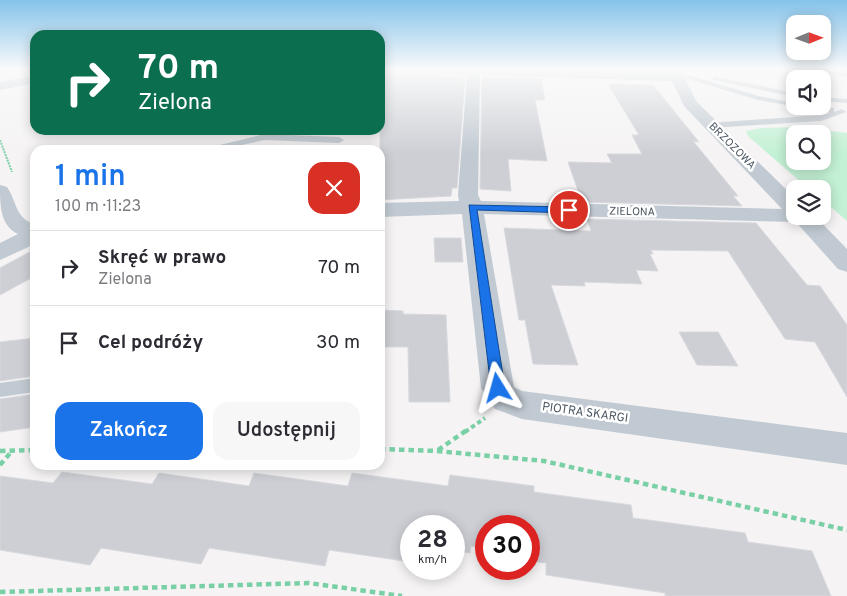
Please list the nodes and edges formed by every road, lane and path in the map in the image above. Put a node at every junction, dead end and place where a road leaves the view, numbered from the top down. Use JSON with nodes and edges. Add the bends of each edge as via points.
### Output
{"nodes":[{"id":1,"x":473,"y":98,"type":"edge"},
{"id":2,"x":687,"y":98,"type":"edge"},
{"id":3,"x":759,"y":98,"type":"edge"},
{"id":4,"x":831,"y":100,"type":"edge"},
{"id":5,"x":847,"y":101,"type":"edge"},
{"id":6,"x":786,"y":103,"type":"edge"},
{"id":7,"x":831,"y":109,"type":"edge"},
{"id":8,"x":844,"y":110,"type":"edge"},
{"id":9,"x":710,"y":124,"type":"junction"},
{"id":10,"x":339,"y":140,"type":"dead end"},
{"id":11,"x":227,"y":145,"type":"edge"},
{"id":12,"x":0,"y":191,"type":"edge"},
{"id":13,"x":786,"y":201,"type":"edge"},
{"id":14,"x":472,"y":207,"type":"junction"},
{"id":15,"x":385,"y":210,"type":"edge"},
{"id":16,"x":786,"y":216,"type":"edge"},
{"id":17,"x":810,"y":225,"type":"edge"},
{"id":18,"x":30,"y":230,"type":"edge"},
{"id":19,"x":30,"y":238,"type":"edge"},
{"id":20,"x":0,"y":253,"type":"edge"},
{"id":21,"x":847,"y":264,"type":"edge"},
{"id":22,"x":30,"y":386,"type":"edge"},
{"id":23,"x":0,"y":390,"type":"edge"},
{"id":24,"x":847,"y":449,"type":"edge"},
{"id":25,"x":13,"y":450,"type":"junction"},
{"id":26,"x":30,"y":450,"type":"edge"},
{"id":27,"x":385,"y":450,"type":"edge"},
{"id":28,"x":0,"y":451,"type":"edge"},
{"id":29,"x":0,"y":465,"type":"edge"},
{"id":30,"x":847,"y":530,"type":"edge"},
{"id":31,"x":0,"y":592,"type":"edge"},
{"id":32,"x":402,"y":596,"type":"edge"}],
"edges":[{"from":1,"to":14,"type":"street","name":"PIOTRA SKARGI","via":[[468,195]]},
{"from":2,"to":9,"type":"street","name":"BRZOZOWA"},
{"from":3,"to":6,"type":"lane"},
{"from":4,"to":5,"type":"lane"},
{"from":7,"to":8,"type":"lane"},
{"from":8,"to":9,"type":"lane","via":[[821,118]]},
{"from":9,"to":13,"type":"street","name":"BRZOZOWA"},
{"from":10,"to":11,"type":"lane","via":[[265,137]]},
{"from":12,"to":18,"type":"street","via":[[8,218],[22,229]]},
{"from":14,"to":15,"type":"street","name":"ZIELONA"},
{"from":14,"to":16,"type":"street","name":"ZIELONA"},
{"from":14,"to":24,"type":"street","name":"PIOTRA SKARGI","via":[[498,388],[501,396],[509,402]]},
{"from":17,"to":21,"type":"street"},
{"from":19,"to":20,"type":"street"},
{"from":22,"to":23,"type":"lane"},
{"from":25,"to":26,"type":"path"},
{"from":25,"to":28,"type":"path"},
{"from":25,"to":29,"type":"path"},
{"from":27,"to":30,"type":"path","via":[[437,451],[544,461]]},
{"from":31,"to":32,"type":"path","via":[[310,583]]}]}
